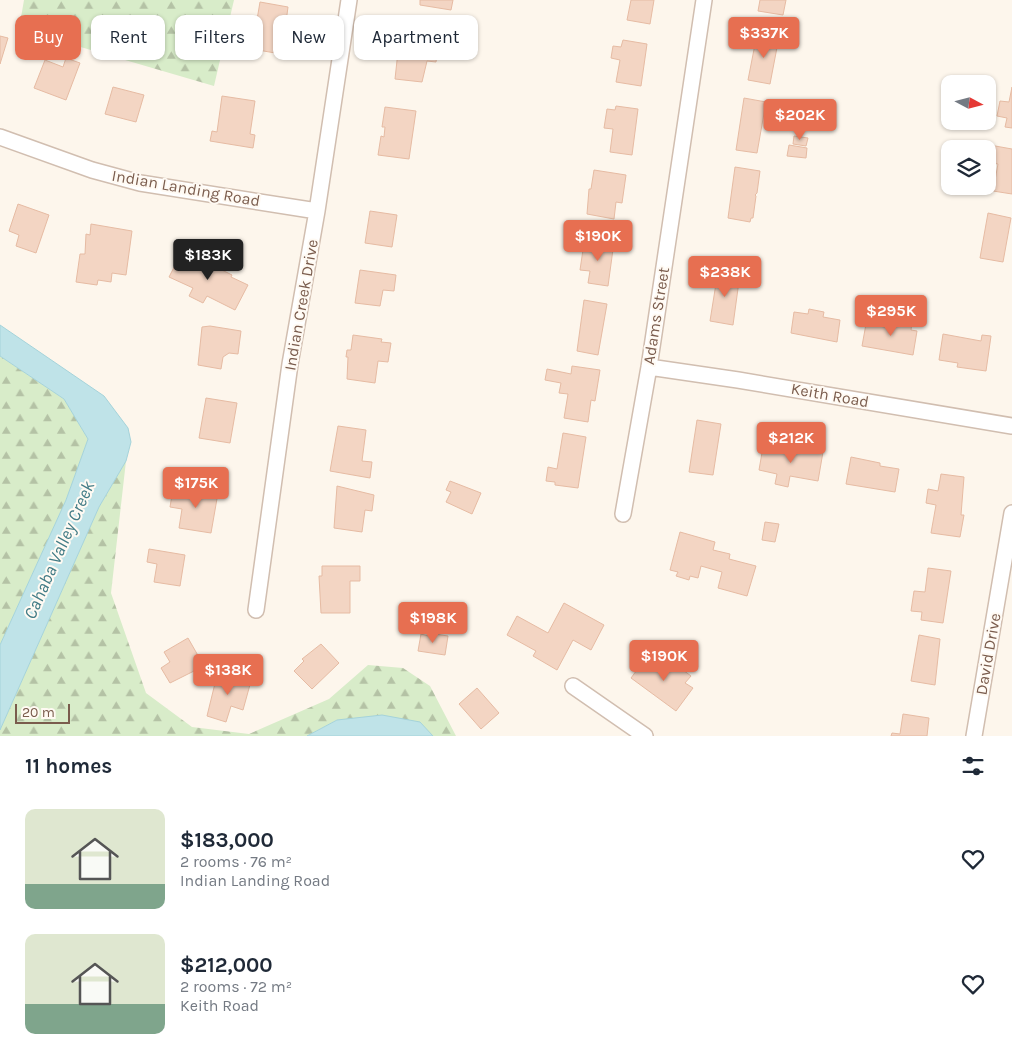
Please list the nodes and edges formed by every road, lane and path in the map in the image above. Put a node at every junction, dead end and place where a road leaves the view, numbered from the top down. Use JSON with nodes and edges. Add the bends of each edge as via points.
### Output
{"nodes":[{"id":1,"x":349,"y":0,"type":"edge"},
{"id":2,"x":704,"y":0,"type":"edge"},
{"id":3,"x":0,"y":137,"type":"edge"},
{"id":4,"x":317,"y":210,"type":"junction"},
{"id":5,"x":649,"y":368,"type":"junction"},
{"id":6,"x":1012,"y":426,"type":"edge"},
{"id":7,"x":1012,"y":513,"type":"edge"},
{"id":8,"x":623,"y":514,"type":"dead end"},
{"id":9,"x":256,"y":610,"type":"dead end"},
{"id":10,"x":572,"y":686,"type":"dead end"},
{"id":11,"x":645,"y":736,"type":"edge"},
{"id":12,"x":974,"y":736,"type":"edge"}],
"edges":[{"from":1,"to":4,"type":"street","name":"Indian Creek Drive"},
{"from":2,"to":5,"type":"street","name":"Adams Street"},
{"from":3,"to":4,"type":"street","name":"Indian Landing Road","via":[[92,170],[140,183]]},
{"from":4,"to":9,"type":"street","name":"Indian Creek Drive","via":[[290,364]]},
{"from":5,"to":6,"type":"street","name":"Keith Road"},
{"from":5,"to":8,"type":"street","name":"Adams Street"},
{"from":7,"to":12,"type":"street","name":"David Drive"},
{"from":10,"to":11,"type":"street"}]}
